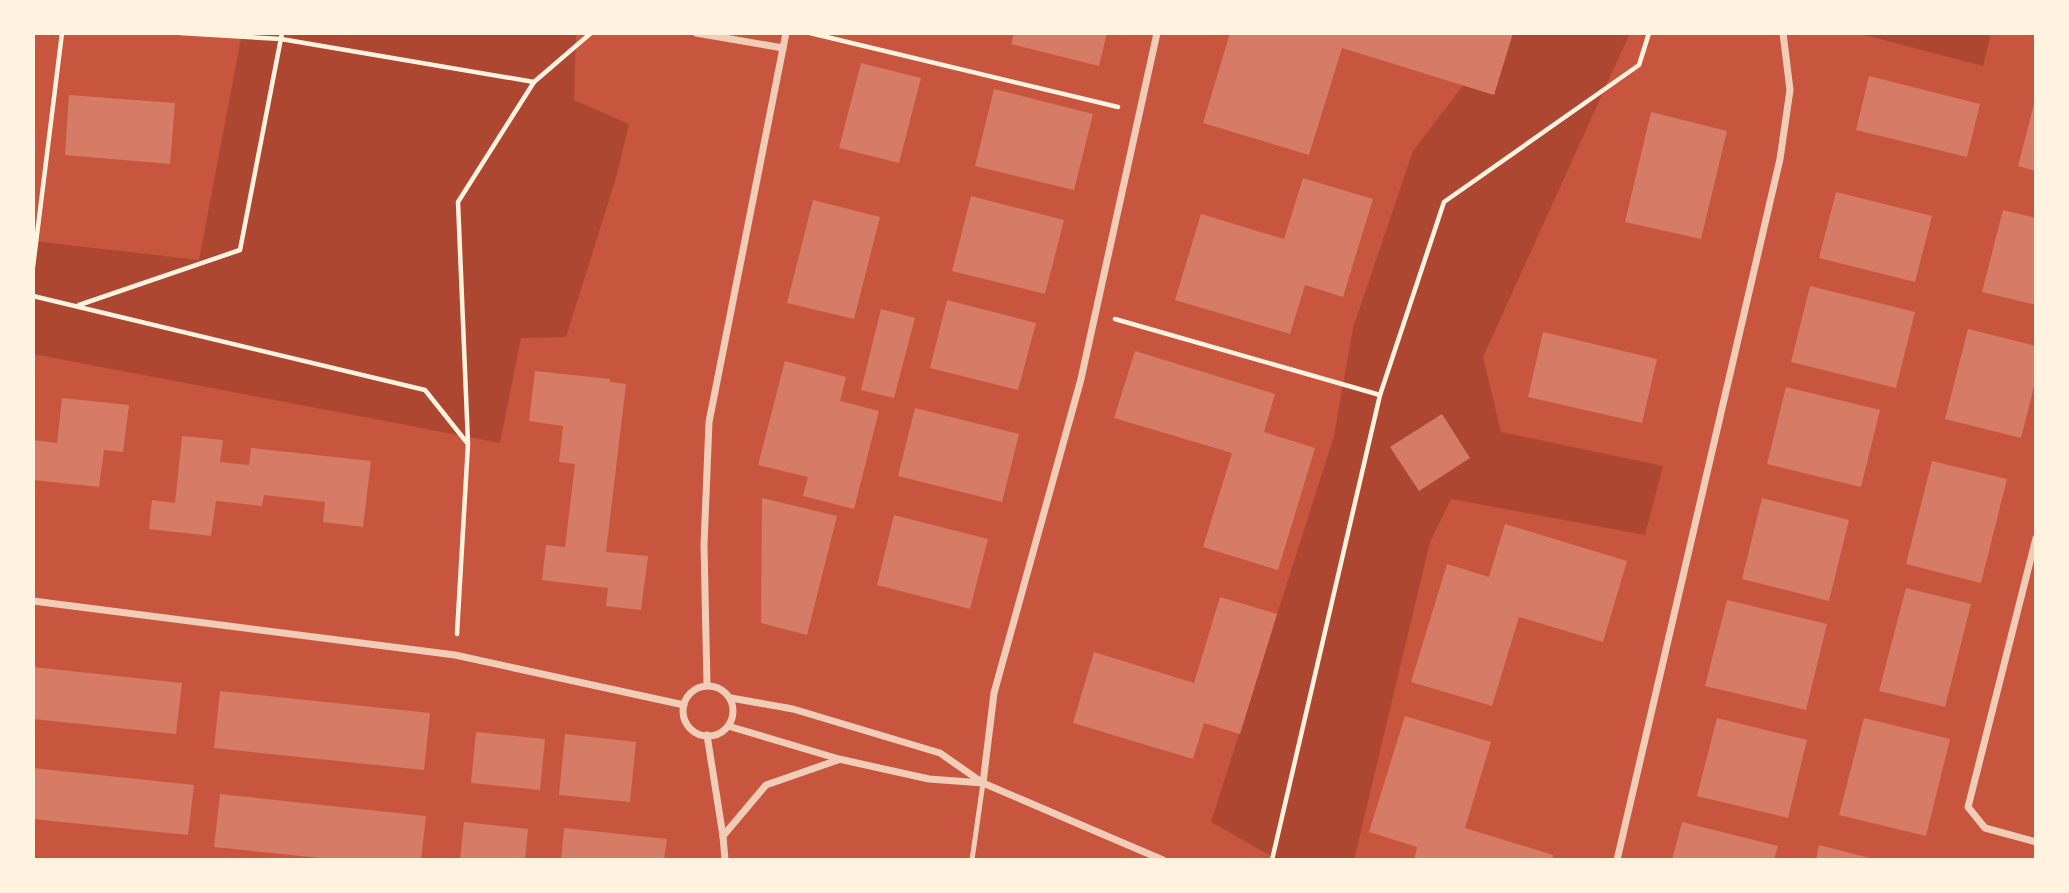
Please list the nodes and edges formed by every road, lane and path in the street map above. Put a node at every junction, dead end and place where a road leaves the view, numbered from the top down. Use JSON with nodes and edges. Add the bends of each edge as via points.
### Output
{"nodes":[{"id":1,"x":62,"y":33,"type":"edge"},
{"id":2,"x":180,"y":33,"type":"edge"},
{"id":3,"x":590,"y":33,"type":"edge"},
{"id":4,"x":696,"y":33,"type":"edge"},
{"id":5,"x":786,"y":33,"type":"edge"},
{"id":6,"x":810,"y":33,"type":"edge"},
{"id":7,"x":1157,"y":33,"type":"edge"},
{"id":8,"x":1649,"y":33,"type":"edge"},
{"id":9,"x":1783,"y":33,"type":"edge"},
{"id":10,"x":282,"y":36,"type":"edge"},
{"id":11,"x":783,"y":48,"type":"junction"},
{"id":12,"x":534,"y":82,"type":"junction"},
{"id":13,"x":1139,"y":113,"type":"junction"},
{"id":14,"x":33,"y":267,"type":"edge"},
{"id":15,"x":33,"y":296,"type":"edge"},
{"id":16,"x":79,"y":305,"type":"junction"},
{"id":17,"x":1096,"y":313,"type":"junction"},
{"id":18,"x":1380,"y":395,"type":"junction"},
{"id":19,"x":468,"y":444,"type":"junction"},
{"id":20,"x":2036,"y":538,"type":"edge"},
{"id":21,"x":33,"y":601,"type":"edge"},
{"id":22,"x":455,"y":655,"type":"junction"},
{"id":23,"x":706,"y":685,"type":"junction"},
{"id":24,"x":731,"y":698,"type":"junction"},
{"id":25,"x":684,"y":705,"type":"junction"},
{"id":26,"x":728,"y":726,"type":"junction"},
{"id":27,"x":707,"y":735,"type":"junction"},
{"id":28,"x":839,"y":759,"type":"junction"},
{"id":29,"x":984,"y":783,"type":"junction"},
{"id":30,"x":723,"y":836,"type":"junction"},
{"id":31,"x":2036,"y":842,"type":"edge"},
{"id":32,"x":725,"y":860,"type":"edge"},
{"id":33,"x":972,"y":860,"type":"edge"},
{"id":34,"x":1163,"y":860,"type":"edge"},
{"id":35,"x":1272,"y":860,"type":"edge"},
{"id":36,"x":1617,"y":860,"type":"edge"}],
"edges":[{"from":1,"to":14,"type":"path"},
{"from":2,"to":10,"type":"path"},
{"from":3,"to":12,"type":"path"},
{"from":4,"to":11,"type":"street"},
{"from":5,"to":11,"type":"street"},
{"from":6,"to":13,"type":"path"},
{"from":7,"to":13,"type":"street"},
{"from":8,"to":18,"type":"path","via":[[1639,65],[1444,202]]},
{"from":9,"to":36,"type":"street","via":[[1790,90],[1780,159]]},
{"from":10,"to":12,"type":"path"},
{"from":10,"to":16,"type":"path","via":[[240,250]]},
{"from":11,"to":23,"type":"street","via":[[709,422],[704,545]]},
{"from":12,"to":19,"type":"path","via":[[458,202]]},
{"from":13,"to":17,"type":"street"},
{"from":15,"to":16,"type":"path"},
{"from":16,"to":19,"type":"path","via":[[425,390]]},
{"from":17,"to":18,"type":"path"},
{"from":17,"to":29,"type":"street","via":[[994,693]]},
{"from":18,"to":35,"type":"path"},
{"from":19,"to":22,"type":"path"},
{"from":20,"to":31,"type":"street","via":[[1968,807],[1985,828]]},
{"from":21,"to":22,"type":"street"},
{"from":22,"to":25,"type":"street"},
{"from":23,"to":24,"type":"street","via":[[721,688]]},
{"from":23,"to":25,"type":"street","via":[[696,688]]},
{"from":24,"to":26,"type":"street","via":[[733,715]]},
{"from":24,"to":29,"type":"street","via":[[793,709],[940,753]]},
{"from":25,"to":27,"type":"street","via":[[691,729]]},
{"from":26,"to":27,"type":"street"},
{"from":26,"to":28,"type":"street"},
{"from":27,"to":30,"type":"street"},
{"from":28,"to":29,"type":"street","via":[[929,779]]},
{"from":28,"to":30,"type":"street","via":[[765,785]]},
{"from":29,"to":33,"type":"lane"},
{"from":29,"to":34,"type":"street"},
{"from":30,"to":32,"type":"street"}]}
